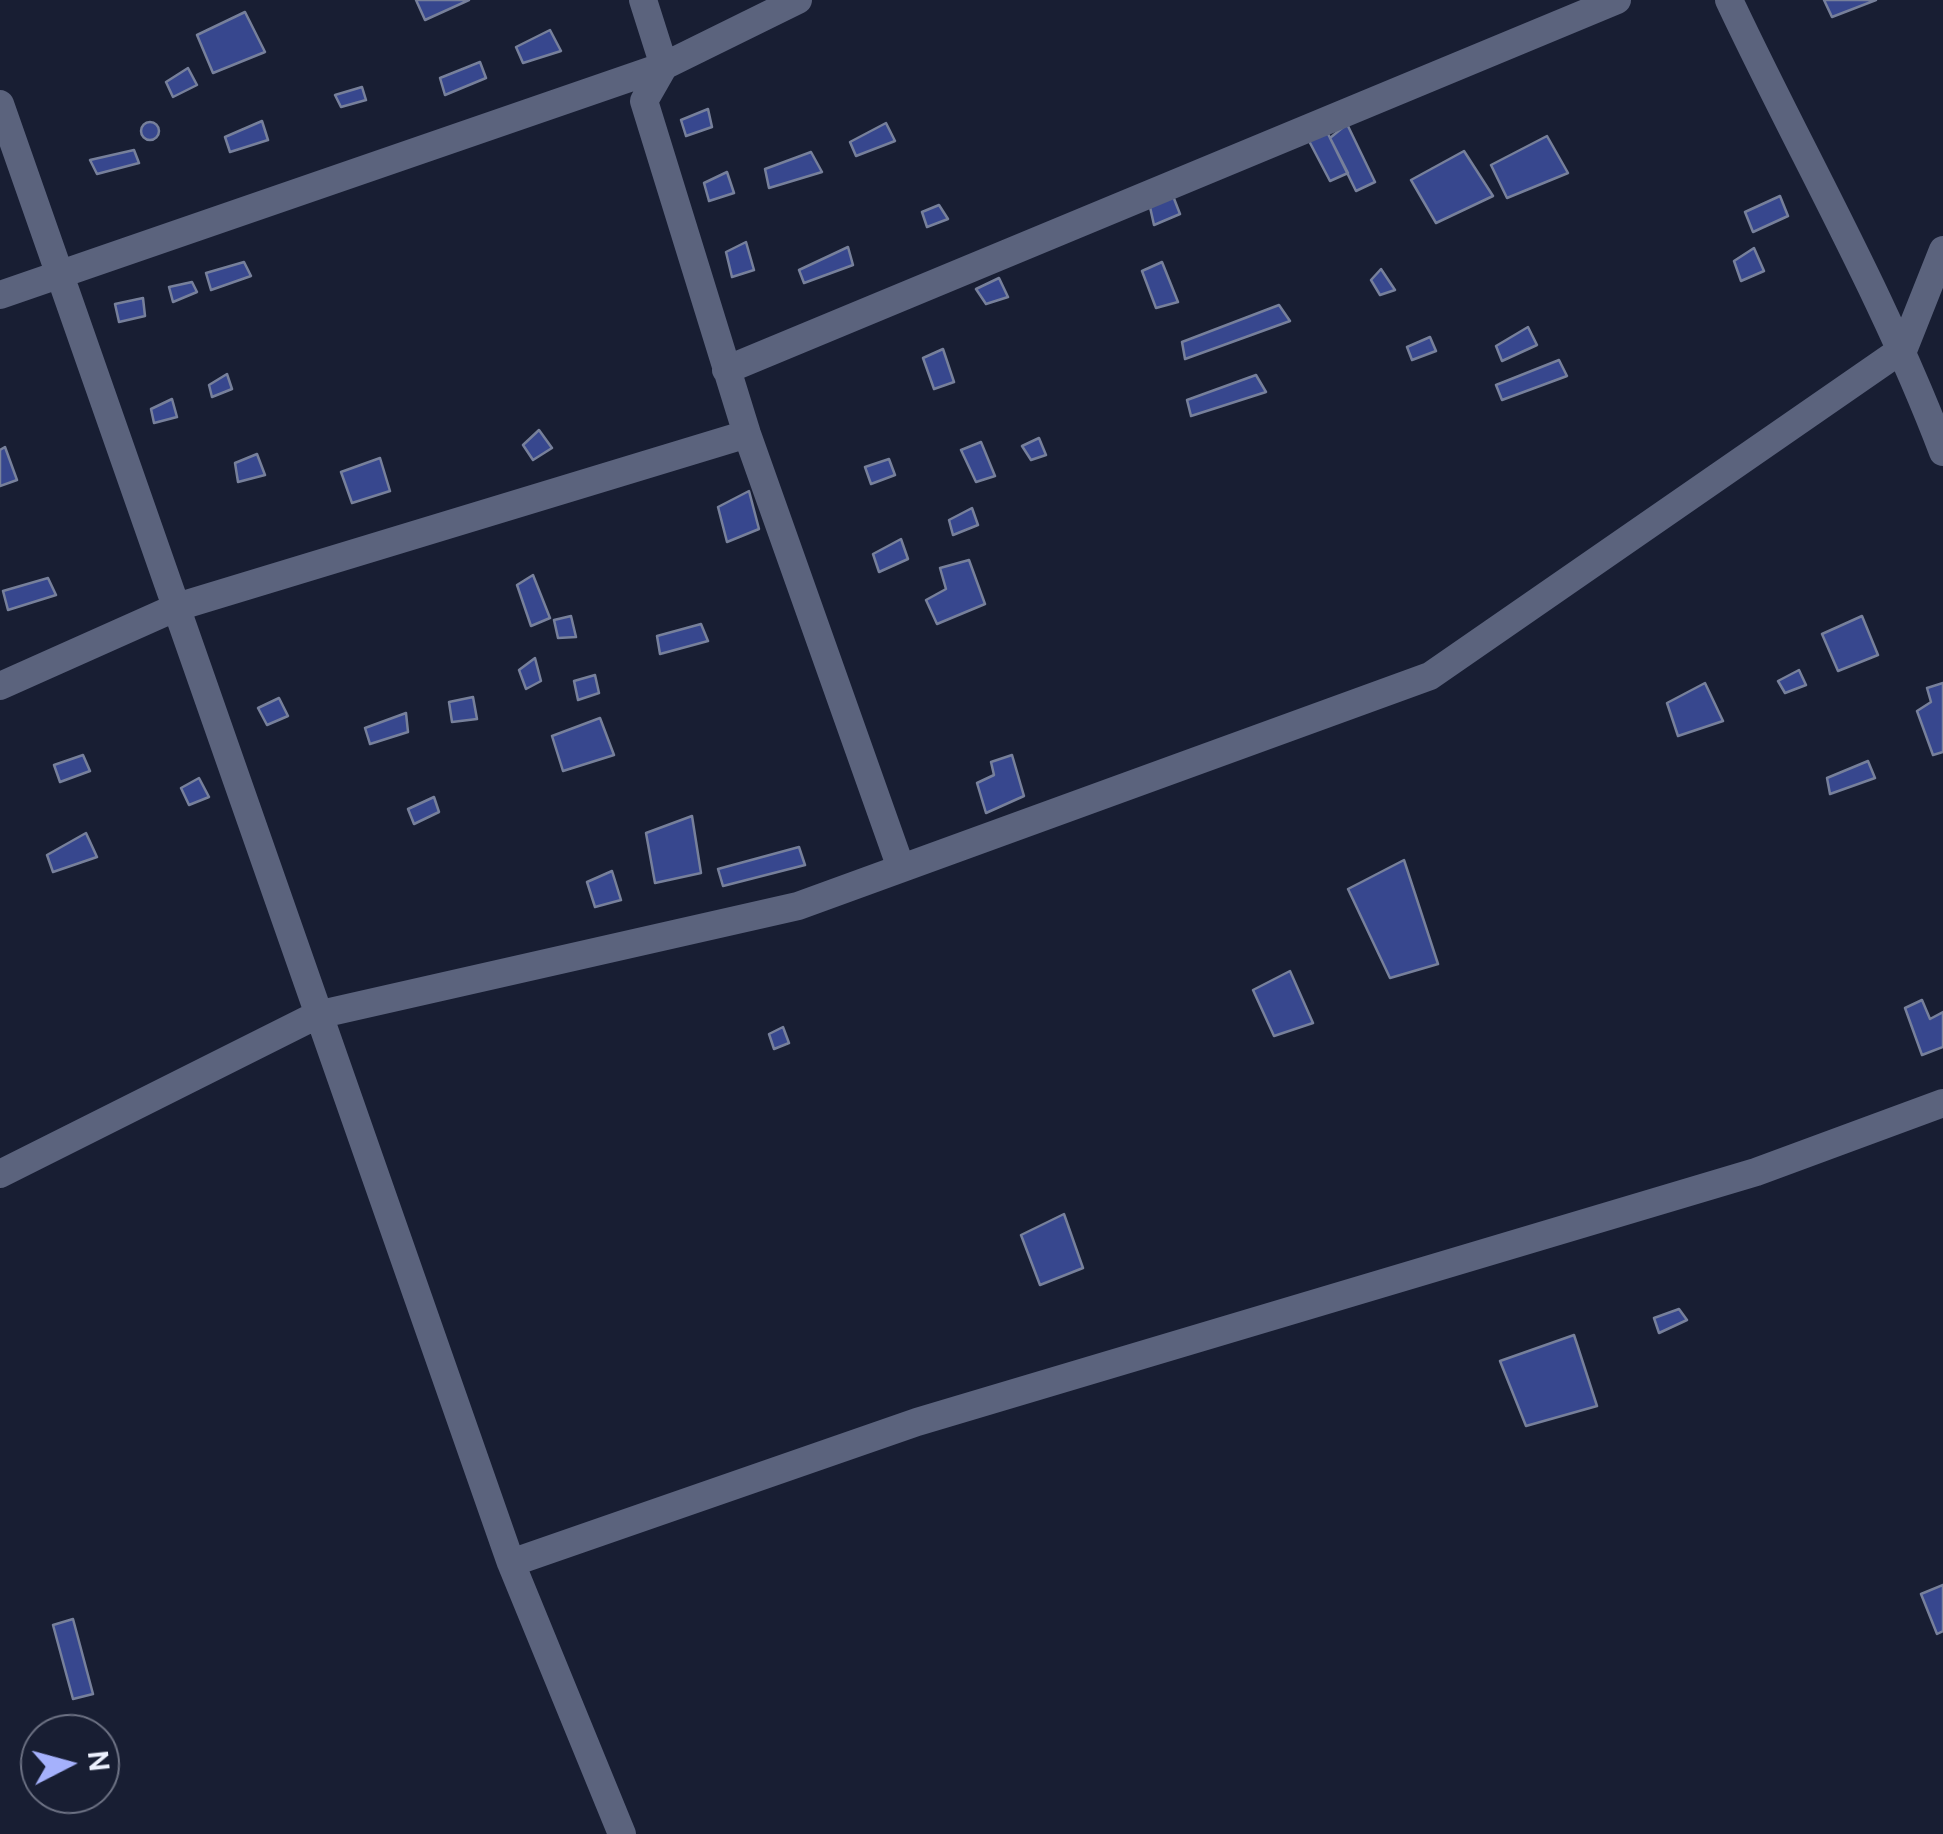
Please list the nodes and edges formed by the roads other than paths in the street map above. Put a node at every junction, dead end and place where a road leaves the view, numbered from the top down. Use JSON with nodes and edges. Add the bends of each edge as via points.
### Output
{"nodes":[{"id":1,"x":643,"y":0,"type":"edge"},
{"id":2,"x":798,"y":0,"type":"edge"},
{"id":3,"x":1617,"y":0,"type":"edge"},
{"id":4,"x":1729,"y":0,"type":"edge"},
{"id":5,"x":664,"y":66,"type":"junction"},
{"id":6,"x":0,"y":104,"type":"edge"},
{"id":7,"x":1943,"y":250,"type":"edge"},
{"id":8,"x":61,"y":274,"type":"junction"},
{"id":9,"x":0,"y":295,"type":"edge"},
{"id":10,"x":1904,"y":348,"type":"junction"},
{"id":11,"x":726,"y":370,"type":"junction"},
{"id":12,"x":747,"y":434,"type":"junction"},
{"id":13,"x":1943,"y":452,"type":"edge"},
{"id":14,"x":177,"y":608,"type":"junction"},
{"id":15,"x":0,"y":686,"type":"edge"},
{"id":16,"x":901,"y":868,"type":"junction"},
{"id":17,"x":317,"y":1015,"type":"junction"},
{"id":18,"x":1943,"y":1104,"type":"edge"},
{"id":19,"x":0,"y":1174,"type":"edge"},
{"id":20,"x":511,"y":1562,"type":"junction"},
{"id":21,"x":622,"y":1834,"type":"edge"}],
"edges":[{"from":1,"to":5,"type":"street"},
{"from":2,"to":5,"type":"street"},
{"from":3,"to":11,"type":"street"},
{"from":4,"to":10,"type":"street"},
{"from":5,"to":8,"type":"street"},
{"from":5,"to":11,"type":"street","via":[[644,101]]},
{"from":6,"to":8,"type":"street"},
{"from":7,"to":10,"type":"street"},
{"from":8,"to":9,"type":"street"},
{"from":8,"to":14,"type":"street"},
{"from":10,"to":13,"type":"street"},
{"from":10,"to":16,"type":"street","via":[[1430,676]]},
{"from":11,"to":12,"type":"street"},
{"from":12,"to":14,"type":"street"},
{"from":12,"to":16,"type":"street"},
{"from":14,"to":15,"type":"street"},
{"from":14,"to":17,"type":"street"},
{"from":16,"to":17,"type":"street","via":[[798,906]]},
{"from":17,"to":19,"type":"street"},
{"from":17,"to":20,"type":"street"},
{"from":18,"to":20,"type":"street","via":[[1756,1172],[917,1422]]},
{"from":20,"to":21,"type":"street"}]}
